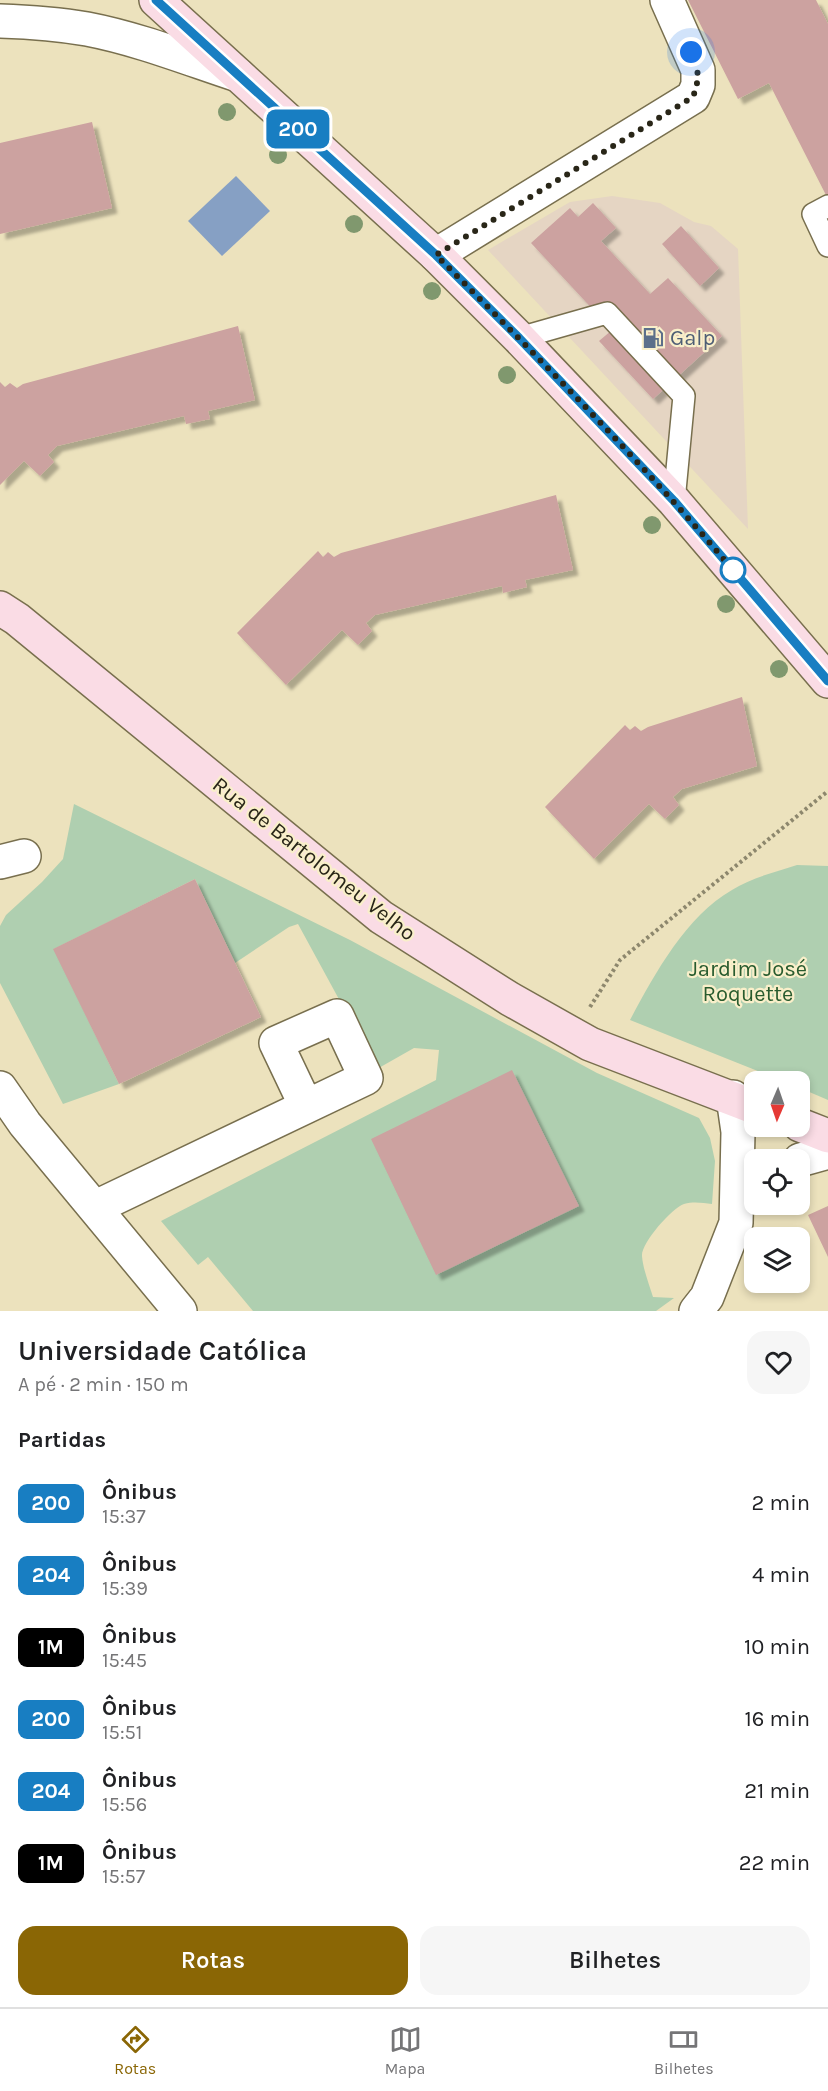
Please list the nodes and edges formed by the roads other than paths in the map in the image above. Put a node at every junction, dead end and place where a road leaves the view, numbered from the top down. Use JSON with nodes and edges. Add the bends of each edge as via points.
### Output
{"nodes":[{"id":1,"x":156,"y":0,"type":"edge"},
{"id":2,"x":667,"y":0,"type":"edge"},
{"id":3,"x":0,"y":21,"type":"edge"},
{"id":4,"x":238,"y":75,"type":"junction"},
{"id":5,"x":828,"y":206,"type":"edge"},
{"id":6,"x":828,"y":246,"type":"edge"},
{"id":7,"x":436,"y":255,"type":"junction"},
{"id":8,"x":519,"y":338,"type":"junction"},
{"id":9,"x":674,"y":501,"type":"junction"},
{"id":10,"x":0,"y":608,"type":"edge"},
{"id":11,"x":828,"y":681,"type":"edge"},
{"id":12,"x":0,"y":1088,"type":"edge"},
{"id":13,"x":744,"y":1102,"type":"edge"},
{"id":14,"x":306,"y":1106,"type":"dead end"},
{"id":15,"x":12,"y":1119,"type":"edge"},
{"id":16,"x":810,"y":1129,"type":"edge"},
{"id":17,"x":828,"y":1136,"type":"edge"},
{"id":18,"x":828,"y":1152,"type":"edge"},
{"id":19,"x":810,"y":1157,"type":"edge"},
{"id":20,"x":744,"y":1200,"type":"edge"},
{"id":21,"x":96,"y":1207,"type":"junction"},
{"id":22,"x":744,"y":1213,"type":"edge"},
{"id":23,"x":180,"y":1311,"type":"edge"},
{"id":24,"x":696,"y":1311,"type":"edge"}],
"edges":[{"from":1,"to":4,"type":"main road"},
{"from":2,"to":7,"type":"street","via":[[699,70],[693,97]]},
{"from":3,"to":4,"type":"street","via":[[90,30]]},
{"from":4,"to":7,"type":"main road"},
{"from":5,"to":6,"type":"lane","via":[[813,214]]},
{"from":7,"to":8,"type":"main road"},
{"from":8,"to":9,"type":"main road"},
{"from":8,"to":9,"type":"lane","via":[[607,313],[684,396]]},
{"from":9,"to":11,"type":"main road"},
{"from":10,"to":13,"type":"main road","name":"Rua de Bartolomeu Velho","via":[[381,917],[510,999],[590,1044]]},
{"from":12,"to":15,"type":"street"},
{"from":13,"to":20,"type":"street","via":[[738,1131]]},
{"from":14,"to":21,"type":"street"},
{"from":15,"to":21,"type":"street"},
{"from":16,"to":17,"type":"main road"},
{"from":18,"to":19,"type":"street"},
{"from":21,"to":23,"type":"street"},
{"from":22,"to":24,"type":"street","via":[[707,1298]]}]}
